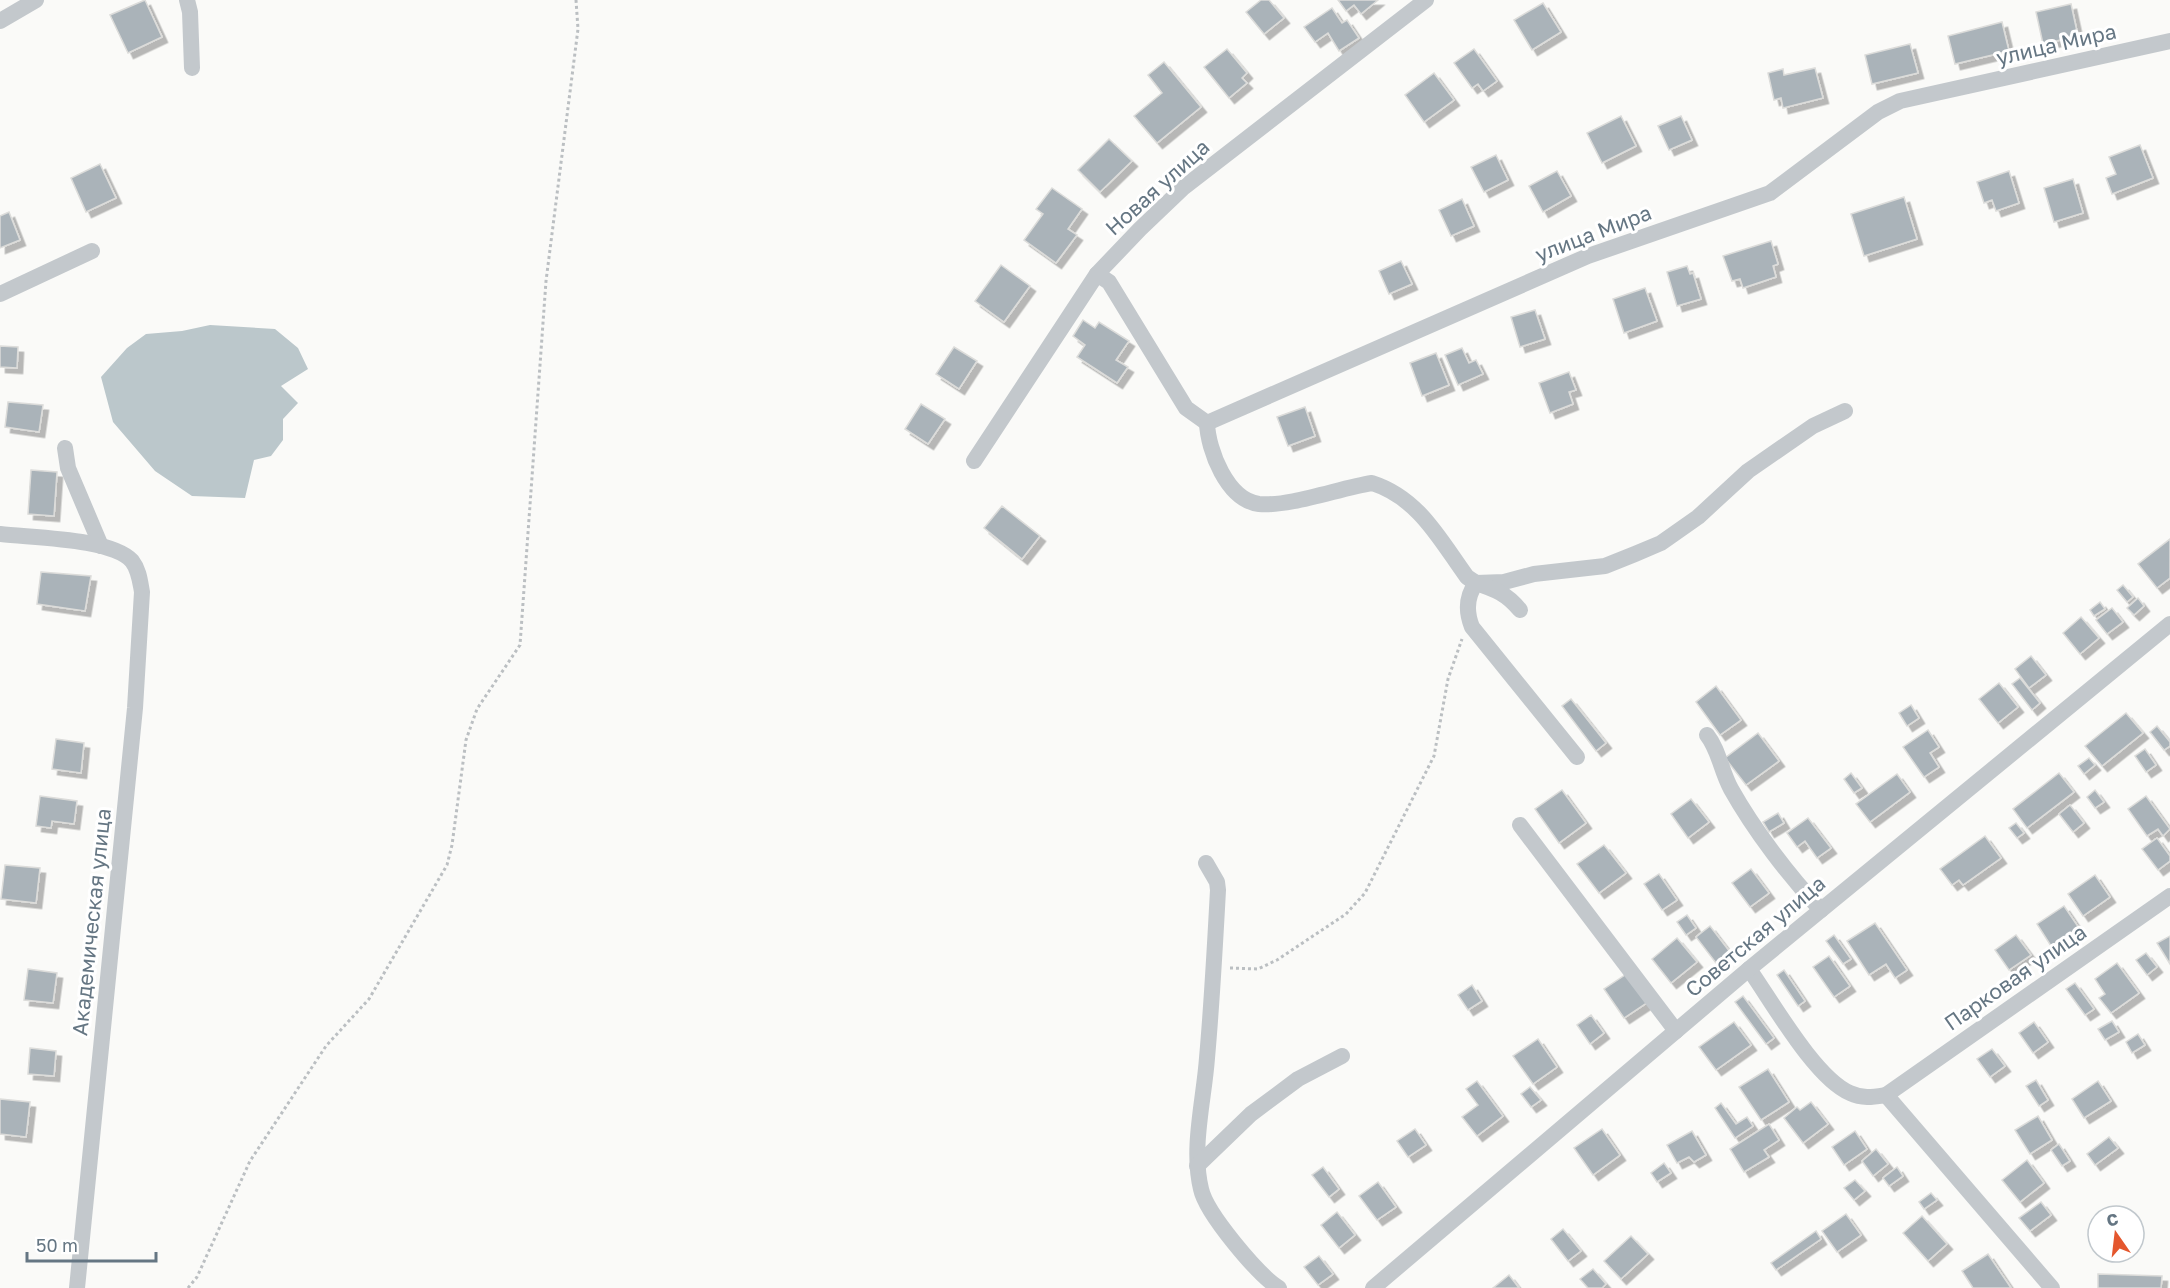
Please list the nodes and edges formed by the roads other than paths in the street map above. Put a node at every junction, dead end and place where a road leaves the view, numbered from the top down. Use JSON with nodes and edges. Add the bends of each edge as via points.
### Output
{"nodes":[{"id":1,"x":36,"y":0,"type":"edge"},
{"id":2,"x":187,"y":0,"type":"edge"},
{"id":3,"x":1426,"y":0,"type":"edge"},
{"id":4,"x":0,"y":21,"type":"edge"},
{"id":5,"x":2170,"y":42,"type":"edge"},
{"id":6,"x":192,"y":68,"type":"dead end"},
{"id":7,"x":92,"y":251,"type":"dead end"},
{"id":8,"x":1097,"y":274,"type":"junction"},
{"id":9,"x":0,"y":294,"type":"edge"},
{"id":10,"x":1845,"y":411,"type":"dead end"},
{"id":11,"x":1207,"y":423,"type":"junction"},
{"id":12,"x":65,"y":448,"type":"dead end"},
{"id":13,"x":974,"y":461,"type":"dead end"},
{"id":14,"x":0,"y":534,"type":"edge"},
{"id":15,"x":101,"y":546,"type":"junction"},
{"id":16,"x":1476,"y":583,"type":"junction"},
{"id":17,"x":1521,"y":610,"type":"dead end"},
{"id":18,"x":2170,"y":624,"type":"edge"},
{"id":19,"x":1707,"y":735,"type":"dead end"},
{"id":20,"x":1577,"y":757,"type":"dead end"},
{"id":21,"x":1520,"y":825,"type":"dead end"},
{"id":22,"x":1206,"y":863,"type":"dead end"},
{"id":23,"x":2170,"y":896,"type":"edge"},
{"id":24,"x":1821,"y":910,"type":"junction"},
{"id":25,"x":1749,"y":969,"type":"junction"},
{"id":26,"x":1676,"y":1031,"type":"junction"},
{"id":27,"x":1342,"y":1056,"type":"dead end"},
{"id":28,"x":1886,"y":1095,"type":"junction"},
{"id":29,"x":1197,"y":1166,"type":"junction"},
{"id":30,"x":77,"y":1288,"type":"edge"},
{"id":31,"x":1279,"y":1288,"type":"edge"},
{"id":32,"x":1373,"y":1288,"type":"edge"},
{"id":33,"x":2052,"y":1288,"type":"edge"}],
"edges":[{"from":1,"to":4,"type":"street"},
{"from":2,"to":6,"type":"street"},
{"from":3,"to":8,"type":"street","name":"Новая улица","via":[[1183,188]]},
{"from":5,"to":11,"type":"street","name":"улица Мира","via":[[1900,101],[1878,112],[1770,193],[1588,256]]},
{"from":7,"to":9,"type":"street"},
{"from":8,"to":11,"type":"street","via":[[1109,282],[1186,408]]},
{"from":8,"to":13,"type":"street","name":"Новая улица"},
{"from":10,"to":16,"type":"street","via":[[1813,426],[1748,471],[1698,517],[1661,543],[1605,566]]},
{"from":11,"to":16,"type":"street","via":[[1220,471],[1244,498],[1257,504],[1372,483],[1386,487],[1418,509],[1467,577]]},
{"from":12,"to":15,"type":"street","via":[[68,468]]},
{"from":14,"to":15,"type":"street"},
{"from":15,"to":30,"type":"street","name":"Академическая улица","via":[[123,553],[133,562],[142,592],[135,708]]},
{"from":16,"to":17,"type":"street","via":[[1508,595]]},
{"from":16,"to":20,"type":"street","via":[[1468,604],[1472,627]]},
{"from":18,"to":24,"type":"street","name":"Советская улица"},
{"from":19,"to":24,"type":"street","via":[[1715,745],[1721,771],[1734,794],[1802,890]]},
{"from":21,"to":26,"type":"street"},
{"from":22,"to":29,"type":"street","via":[[1218,890]]},
{"from":23,"to":28,"type":"street","name":"Парковая улица"},
{"from":24,"to":25,"type":"street","name":"Советская улица"},
{"from":25,"to":26,"type":"street","name":"Советская улица"},
{"from":25,"to":28,"type":"street","via":[[1825,1077],[1866,1098]]},
{"from":26,"to":32,"type":"street","name":"Советская улица"},
{"from":27,"to":29,"type":"street","via":[[1299,1079],[1251,1114]]},
{"from":28,"to":33,"type":"street"},
{"from":29,"to":31,"type":"street","via":[[1206,1203],[1262,1275]]}]}
